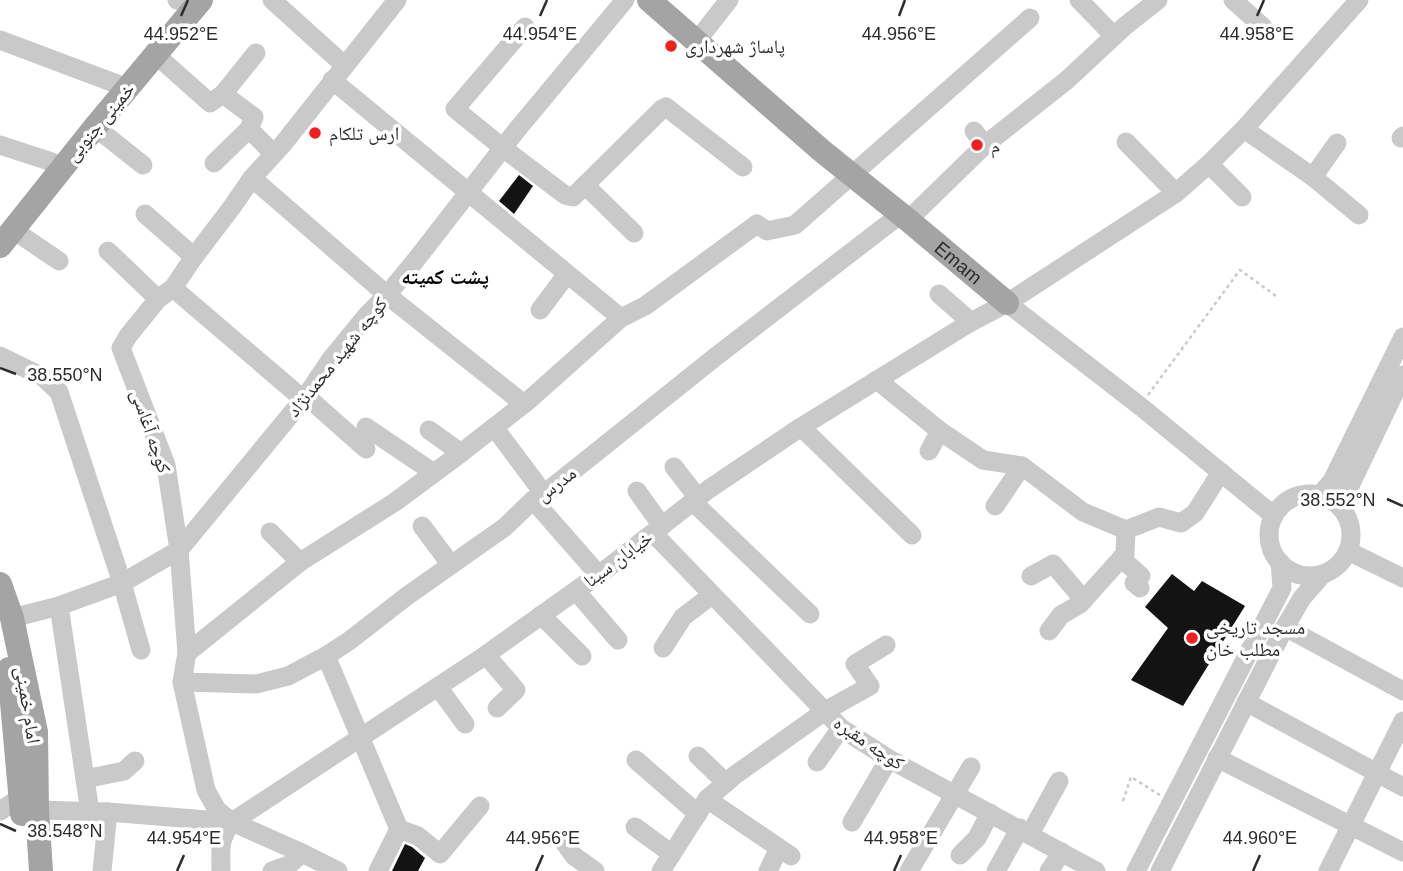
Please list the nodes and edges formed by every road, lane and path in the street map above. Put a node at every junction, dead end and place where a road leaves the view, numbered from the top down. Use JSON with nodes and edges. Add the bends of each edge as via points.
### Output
{"nodes":[{"id":1,"x":185,"y":0,"type":"edge"},
{"id":2,"x":272,"y":0,"type":"edge"},
{"id":3,"x":397,"y":0,"type":"edge"},
{"id":4,"x":625,"y":0,"type":"edge"},
{"id":5,"x":649,"y":0,"type":"edge"},
{"id":6,"x":729,"y":0,"type":"edge"},
{"id":7,"x":1079,"y":0,"type":"edge"},
{"id":8,"x":1158,"y":0,"type":"edge"},
{"id":9,"x":1233,"y":0,"type":"edge"},
{"id":10,"x":1359,"y":0,"type":"edge"},
{"id":11,"x":1030,"y":18,"type":"dead end"},
{"id":12,"x":526,"y":27,"type":"dead end"},
{"id":13,"x":1263,"y":27,"type":"dead end"},
{"id":14,"x":1114,"y":36,"type":"junction"},
{"id":15,"x":0,"y":40,"type":"edge"},
{"id":16,"x":696,"y":42,"type":"junction"},
{"id":17,"x":256,"y":53,"type":"dead end"},
{"id":18,"x":156,"y":55,"type":"junction"},
{"id":19,"x":338,"y":73,"type":"junction"},
{"id":20,"x":117,"y":84,"type":"junction"},
{"id":21,"x":223,"y":94,"type":"junction"},
{"id":22,"x":95,"y":127,"type":"junction"},
{"id":23,"x":249,"y":129,"type":"junction"},
{"id":24,"x":1244,"y":130,"type":"junction"},
{"id":25,"x":1126,"y":142,"type":"dead end"},
{"id":26,"x":1337,"y":144,"type":"dead end"},
{"id":27,"x":0,"y":145,"type":"edge"},
{"id":28,"x":503,"y":148,"type":"junction"},
{"id":29,"x":273,"y":153,"type":"junction"},
{"id":30,"x":52,"y":162,"type":"junction"},
{"id":31,"x":214,"y":163,"type":"dead end"},
{"id":32,"x":1209,"y":164,"type":"junction"},
{"id":33,"x":143,"y":166,"type":"dead end"},
{"id":34,"x":743,"y":167,"type":"dead end"},
{"id":35,"x":852,"y":174,"type":"junction"},
{"id":36,"x":1313,"y":177,"type":"junction"},
{"id":37,"x":252,"y":178,"type":"junction"},
{"id":38,"x":585,"y":185,"type":"junction"},
{"id":39,"x":1176,"y":193,"type":"junction"},
{"id":40,"x":469,"y":194,"type":"junction"},
{"id":41,"x":1242,"y":197,"type":"dead end"},
{"id":42,"x":145,"y":214,"type":"dead end"},
{"id":43,"x":1359,"y":215,"type":"dead end"},
{"id":44,"x":905,"y":217,"type":"junction"},
{"id":45,"x":4,"y":233,"type":"edge"},
{"id":46,"x":634,"y":233,"type":"dead end"},
{"id":47,"x":108,"y":251,"type":"dead end"},
{"id":48,"x":194,"y":257,"type":"junction"},
{"id":49,"x":60,"y":261,"type":"dead end"},
{"id":50,"x":567,"y":274,"type":"junction"},
{"id":51,"x":166,"y":294,"type":"junction"},
{"id":52,"x":939,"y":294,"type":"dead end"},
{"id":53,"x":387,"y":295,"type":"junction"},
{"id":54,"x":1276,"y":296,"type":"dead end"},
{"id":55,"x":1007,"y":303,"type":"junction"},
{"id":56,"x":540,"y":310,"type":"dead end"},
{"id":57,"x":621,"y":318,"type":"junction"},
{"id":58,"x":971,"y":322,"type":"junction"},
{"id":59,"x":1403,"y":337,"type":"edge"},
{"id":60,"x":0,"y":356,"type":"edge"},
{"id":61,"x":1403,"y":375,"type":"edge"},
{"id":62,"x":877,"y":380,"type":"junction"},
{"id":63,"x":305,"y":398,"type":"junction"},
{"id":64,"x":524,"y":404,"type":"junction"},
{"id":65,"x":1140,"y":406,"type":"junction"},
{"id":66,"x":366,"y":427,"type":"dead end"},
{"id":67,"x":494,"y":427,"type":"junction"},
{"id":68,"x":801,"y":427,"type":"junction"},
{"id":69,"x":429,"y":430,"type":"dead end"},
{"id":70,"x":940,"y":431,"type":"junction"},
{"id":71,"x":366,"y":449,"type":"dead end"},
{"id":72,"x":929,"y":451,"type":"dead end"},
{"id":73,"x":461,"y":453,"type":"junction"},
{"id":74,"x":1022,"y":466,"type":"junction"},
{"id":75,"x":674,"y":467,"type":"dead end"},
{"id":76,"x":1220,"y":472,"type":"junction"},
{"id":77,"x":434,"y":473,"type":"junction"},
{"id":78,"x":636,"y":491,"type":"dead end"},
{"id":79,"x":1320,"y":495,"type":"junction"},
{"id":80,"x":538,"y":497,"type":"junction"},
{"id":81,"x":695,"y":500,"type":"junction"},
{"id":82,"x":995,"y":506,"type":"dead end"},
{"id":83,"x":1341,"y":508,"type":"junction"},
{"id":84,"x":1274,"y":516,"type":"junction"},
{"id":85,"x":422,"y":526,"type":"dead end"},
{"id":86,"x":657,"y":529,"type":"junction"},
{"id":87,"x":1126,"y":530,"type":"junction"},
{"id":88,"x":270,"y":532,"type":"dead end"},
{"id":89,"x":912,"y":535,"type":"dead end"},
{"id":90,"x":179,"y":550,"type":"junction"},
{"id":91,"x":1348,"y":551,"type":"junction"},
{"id":92,"x":1121,"y":558,"type":"junction"},
{"id":93,"x":300,"y":562,"type":"junction"},
{"id":94,"x":1280,"y":562,"type":"junction"},
{"id":95,"x":451,"y":565,"type":"junction"},
{"id":96,"x":598,"y":574,"type":"junction"},
{"id":97,"x":1323,"y":574,"type":"junction"},
{"id":98,"x":1031,"y":576,"type":"dead end"},
{"id":99,"x":1403,"y":578,"type":"edge"},
{"id":100,"x":122,"y":583,"type":"junction"},
{"id":101,"x":0,"y":584,"type":"edge"},
{"id":102,"x":1140,"y":588,"type":"dead end"},
{"id":103,"x":576,"y":591,"type":"junction"},
{"id":104,"x":712,"y":594,"type":"junction"},
{"id":105,"x":1084,"y":600,"type":"junction"},
{"id":106,"x":59,"y":606,"type":"junction"},
{"id":107,"x":810,"y":614,"type":"dead end"},
{"id":108,"x":541,"y":615,"type":"junction"},
{"id":109,"x":1285,"y":627,"type":"junction"},
{"id":110,"x":1049,"y":631,"type":"dead end"},
{"id":111,"x":5,"y":634,"type":"edge"},
{"id":112,"x":618,"y":640,"type":"dead end"},
{"id":113,"x":886,"y":645,"type":"dead end"},
{"id":114,"x":663,"y":648,"type":"dead end"},
{"id":115,"x":141,"y":650,"type":"dead end"},
{"id":116,"x":187,"y":653,"type":"junction"},
{"id":117,"x":486,"y":655,"type":"junction"},
{"id":118,"x":326,"y":656,"type":"junction"},
{"id":119,"x":582,"y":656,"type":"dead end"},
{"id":120,"x":182,"y":682,"type":"junction"},
{"id":121,"x":438,"y":687,"type":"junction"},
{"id":122,"x":1403,"y":691,"type":"edge"},
{"id":123,"x":1246,"y":702,"type":"junction"},
{"id":124,"x":497,"y":708,"type":"dead end"},
{"id":125,"x":825,"y":711,"type":"junction"},
{"id":126,"x":1403,"y":721,"type":"edge"},
{"id":127,"x":465,"y":724,"type":"dead end"},
{"id":128,"x":841,"y":728,"type":"junction"},
{"id":129,"x":361,"y":738,"type":"junction"},
{"id":130,"x":698,"y":756,"type":"dead end"},
{"id":131,"x":1217,"y":758,"type":"junction"},
{"id":132,"x":889,"y":759,"type":"junction"},
{"id":133,"x":636,"y":760,"type":"dead end"},
{"id":134,"x":135,"y":761,"type":"dead end"},
{"id":135,"x":817,"y":762,"type":"dead end"},
{"id":136,"x":971,"y":767,"type":"dead end"},
{"id":137,"x":1376,"y":774,"type":"junction"},
{"id":138,"x":85,"y":779,"type":"junction"},
{"id":139,"x":1059,"y":781,"type":"dead end"},
{"id":140,"x":726,"y":783,"type":"junction"},
{"id":141,"x":1403,"y":787,"type":"edge"},
{"id":142,"x":954,"y":794,"type":"junction"},
{"id":143,"x":1123,"y":801,"type":"dead end"},
{"id":144,"x":1171,"y":802,"type":"junction"},
{"id":145,"x":15,"y":804,"type":"edge"},
{"id":146,"x":480,"y":806,"type":"dead end"},
{"id":147,"x":702,"y":807,"type":"junction"},
{"id":148,"x":99,"y":812,"type":"junction"},
{"id":149,"x":990,"y":813,"type":"junction"},
{"id":150,"x":232,"y":822,"type":"junction"},
{"id":151,"x":852,"y":822,"type":"dead end"},
{"id":152,"x":1350,"y":826,"type":"junction"},
{"id":153,"x":635,"y":827,"type":"dead end"},
{"id":154,"x":399,"y":829,"type":"junction"},
{"id":155,"x":1025,"y":831,"type":"junction"},
{"id":156,"x":561,"y":838,"type":"dead end"},
{"id":157,"x":1062,"y":852,"type":"junction"},
{"id":158,"x":1403,"y":852,"type":"edge"},
{"id":159,"x":302,"y":853,"type":"junction"},
{"id":160,"x":960,"y":855,"type":"dead end"},
{"id":161,"x":666,"y":866,"type":"edge"},
{"id":162,"x":26,"y":871,"type":"edge"},
{"id":163,"x":41,"y":871,"type":"edge"},
{"id":164,"x":102,"y":871,"type":"edge"},
{"id":165,"x":221,"y":871,"type":"edge"},
{"id":166,"x":272,"y":871,"type":"edge"},
{"id":167,"x":338,"y":871,"type":"edge"},
{"id":168,"x":378,"y":871,"type":"edge"},
{"id":169,"x":595,"y":871,"type":"edge"},
{"id":170,"x":768,"y":871,"type":"edge"},
{"id":171,"x":909,"y":871,"type":"edge"},
{"id":172,"x":996,"y":871,"type":"edge"},
{"id":173,"x":1049,"y":871,"type":"edge"},
{"id":174,"x":1096,"y":871,"type":"edge"},
{"id":175,"x":1136,"y":871,"type":"edge"},
{"id":176,"x":1160,"y":871,"type":"edge"},
{"id":177,"x":1328,"y":871,"type":"edge"}],
"edges":[{"from":1,"to":18,"type":"main road","name":"خمینی جنوبی"},
{"from":1,"to":20,"type":"main road","name":"خمینی جنوبی"},
{"from":2,"to":19,"type":"street"},
{"from":3,"to":19,"type":"street","name":"کوچه آغاسی"},
{"from":4,"to":28,"type":"street","name":"کوچه شهید محمدنژاد"},
{"from":5,"to":16,"type":"main road","name":"Emam"},
{"from":6,"to":16,"type":"street"},
{"from":7,"to":14,"type":"street"},
{"from":8,"to":14,"type":"street","name":"مدرس"},
{"from":9,"to":13,"type":"street"},
{"from":10,"to":24,"type":"street","name":"خیابان سینا"},
{"from":11,"to":35,"type":"street"},
{"from":12,"to":28,"type":"street","via":[[455,109]]},
{"from":14,"to":44,"type":"street","name":"مدرس","via":[[1067,80],[980,138]]},
{"from":15,"to":20,"type":"street"},
{"from":16,"to":35,"type":"main road","name":"Emam"},
{"from":17,"to":21,"type":"street"},
{"from":18,"to":21,"type":"street","via":[[210,103]]},
{"from":18,"to":22,"type":"main road","name":"خمینی جنوبی"},
{"from":19,"to":29,"type":"street","name":"کوچه آغاسی"},
{"from":19,"to":40,"type":"street"},
{"from":20,"to":30,"type":"main road","name":"خمینی جنوبی"},
{"from":21,"to":23,"type":"street","via":[[254,117]]},
{"from":22,"to":33,"type":"street"},
{"from":22,"to":45,"type":"main road","name":"خمینی جنوبی"},
{"from":23,"to":29,"type":"street"},
{"from":23,"to":31,"type":"street"},
{"from":24,"to":32,"type":"street","name":"خیابان سینا"},
{"from":24,"to":36,"type":"street"},
{"from":25,"to":39,"type":"street"},
{"from":26,"to":36,"type":"street"},
{"from":27,"to":30,"type":"street"},
{"from":28,"to":38,"type":"street","via":[[569,197]]},
{"from":28,"to":40,"type":"street","name":"کوچه شهید محمدنژاد"},
{"from":29,"to":37,"type":"street","name":"کوچه آغاسی"},
{"from":30,"to":45,"type":"main road","name":"خمینی جنوبی"},
{"from":32,"to":39,"type":"street","name":"خیابان سینا"},
{"from":32,"to":41,"type":"street"},
{"from":34,"to":38,"type":"street","via":[[666,107]]},
{"from":35,"to":44,"type":"main road","name":"Emam"},
{"from":35,"to":57,"type":"street","via":[[796,225],[767,231],[757,224],[645,306]]},
{"from":36,"to":43,"type":"street"},
{"from":37,"to":48,"type":"street","name":"کوچه آغاسی"},
{"from":37,"to":53,"type":"street"},
{"from":38,"to":46,"type":"street"},
{"from":39,"to":55,"type":"street","name":"خیابان سینا"},
{"from":40,"to":50,"type":"street"},
{"from":40,"to":53,"type":"street","name":"کوچه شهید محمدنژاد"},
{"from":42,"to":48,"type":"street"},
{"from":44,"to":55,"type":"main road","name":"Emam"},
{"from":44,"to":80,"type":"street","name":"مدرس"},
{"from":45,"to":49,"type":"street"},
{"from":47,"to":51,"type":"street"},
{"from":48,"to":51,"type":"street","name":"کوچه آغاسی"},
{"from":50,"to":56,"type":"street"},
{"from":50,"to":57,"type":"street"},
{"from":51,"to":63,"type":"street"},
{"from":51,"to":90,"type":"street","name":"کوچه آغاسی","via":[[121,348],[166,466]]},
{"from":52,"to":58,"type":"street"},
{"from":53,"to":63,"type":"street","name":"کوچه شهید محمدنژاد","via":[[331,359]]},
{"from":53,"to":64,"type":"street"},
{"from":54,"to":65,"type":"path","via":[[1240,270]]},
{"from":55,"to":58,"type":"street","name":"خیابان سینا"},
{"from":55,"to":65,"type":"street","name":"Emam"},
{"from":57,"to":64,"type":"street"},
{"from":58,"to":62,"type":"street","name":"خیابان سینا"},
{"from":59,"to":79,"type":"street","via":[[1332,481]]},
{"from":60,"to":100,"type":"street","via":[[43,377],[59,392]]},
{"from":61,"to":83,"type":"street"},
{"from":62,"to":68,"type":"street","name":"خیابان سینا"},
{"from":62,"to":70,"type":"street"},
{"from":63,"to":71,"type":"street"},
{"from":63,"to":90,"type":"street","name":"کوچه شهید محمدنژاد"},
{"from":64,"to":67,"type":"street"},
{"from":65,"to":76,"type":"street","name":"Emam"},
{"from":66,"to":77,"type":"street"},
{"from":67,"to":73,"type":"street"},
{"from":67,"to":80,"type":"street"},
{"from":68,"to":81,"type":"street","name":"خیابان سینا"},
{"from":68,"to":89,"type":"street"},
{"from":69,"to":73,"type":"street"},
{"from":70,"to":72,"type":"street"},
{"from":70,"to":74,"type":"street","via":[[983,460]]},
{"from":73,"to":77,"type":"street"},
{"from":74,"to":82,"type":"street"},
{"from":74,"to":87,"type":"street","via":[[1083,512]]},
{"from":75,"to":81,"type":"street"},
{"from":76,"to":84,"type":"street","name":"Emam"},
{"from":76,"to":87,"type":"street","via":[[1195,513],[1181,523],[1159,517]]},
{"from":77,"to":93,"type":"street"},
{"from":78,"to":86,"type":"street","name":"کوچه مقبره"},
{"from":79,"to":83,"type":"street"},
{"from":79,"to":84,"type":"street","via":[[1293,498]]},
{"from":80,"to":95,"type":"street","name":"مدرس"},
{"from":80,"to":96,"type":"street"},
{"from":81,"to":86,"type":"street","name":"خیابان سینا"},
{"from":81,"to":107,"type":"street"},
{"from":83,"to":91,"type":"street","via":[[1351,529]]},
{"from":84,"to":94,"type":"street","via":[[1270,540]]},
{"from":85,"to":95,"type":"street"},
{"from":86,"to":96,"type":"street","name":"خیابان سینا"},
{"from":86,"to":104,"type":"street","name":"کوچه مقبره"},
{"from":87,"to":92,"type":"street"},
{"from":88,"to":93,"type":"street"},
{"from":90,"to":100,"type":"street"},
{"from":90,"to":116,"type":"street","name":"کوچه آغاسی"},
{"from":91,"to":97,"type":"street","via":[[1334,569]]},
{"from":91,"to":99,"type":"street"},
{"from":92,"to":102,"type":"street","via":[[1141,576],[1134,583]]},
{"from":92,"to":105,"type":"street"},
{"from":93,"to":116,"type":"street"},
{"from":94,"to":97,"type":"street","via":[[1300,574]]},
{"from":94,"to":144,"type":"street","via":[[1282,588]]},
{"from":95,"to":118,"type":"street","name":"مدرس"},
{"from":96,"to":103,"type":"street","name":"خیابان سینا"},
{"from":97,"to":109,"type":"street"},
{"from":98,"to":105,"type":"street","via":[[1053,564]]},
{"from":100,"to":106,"type":"street"},
{"from":100,"to":115,"type":"street"},
{"from":101,"to":111,"type":"main road","name":"امام خمینی"},
{"from":103,"to":108,"type":"street","name":"خیابان سینا"},
{"from":103,"to":112,"type":"street"},
{"from":104,"to":114,"type":"street","via":[[683,617]]},
{"from":104,"to":125,"type":"street","name":"کوچه مقبره"},
{"from":105,"to":110,"type":"street","via":[[1061,615]]},
{"from":106,"to":111,"type":"street"},
{"from":106,"to":138,"type":"street"},
{"from":108,"to":117,"type":"street","name":"خیابان سینا"},
{"from":108,"to":119,"type":"street"},
{"from":109,"to":122,"type":"street"},
{"from":109,"to":123,"type":"street"},
{"from":111,"to":145,"type":"main road","name":"امام خمینی"},
{"from":113,"to":125,"type":"street","via":[[855,664],[870,686]]},
{"from":116,"to":120,"type":"street","name":"کوچه آغاسی"},
{"from":117,"to":121,"type":"street","name":"خیابان سینا"},
{"from":117,"to":124,"type":"street","via":[[516,691]]},
{"from":118,"to":120,"type":"street","name":"مدرس","via":[[288,676],[256,684]]},
{"from":118,"to":129,"type":"street"},
{"from":120,"to":150,"type":"street","name":"کوچه آغاسی","via":[[206,790],[216,810]]},
{"from":121,"to":127,"type":"street"},
{"from":121,"to":129,"type":"street","name":"خیابان سینا"},
{"from":123,"to":131,"type":"street"},
{"from":123,"to":137,"type":"street"},
{"from":125,"to":128,"type":"street","name":"کوچه مقبره"},
{"from":125,"to":140,"type":"street"},
{"from":126,"to":137,"type":"street"},
{"from":128,"to":132,"type":"street","name":"کوچه مقبره"},
{"from":128,"to":135,"type":"street"},
{"from":129,"to":150,"type":"street","name":"خیابان سینا"},
{"from":129,"to":154,"type":"street"},
{"from":130,"to":140,"type":"street"},
{"from":131,"to":152,"type":"street"},
{"from":131,"to":176,"type":"street"},
{"from":132,"to":142,"type":"street","name":"کوچه مقبره"},
{"from":132,"to":151,"type":"street"},
{"from":133,"to":147,"type":"street"},
{"from":134,"to":138,"type":"street","via":[[124,771]]},
{"from":136,"to":142,"type":"street"},
{"from":137,"to":141,"type":"street"},
{"from":137,"to":152,"type":"street"},
{"from":138,"to":148,"type":"street"},
{"from":139,"to":155,"type":"street"},
{"from":140,"to":147,"type":"street"},
{"from":142,"to":149,"type":"street","name":"کوچه مقبره"},
{"from":142,"to":171,"type":"street"},
{"from":143,"to":144,"type":"path","via":[[1131,777]]},
{"from":144,"to":175,"type":"street"},
{"from":145,"to":148,"type":"street"},
{"from":145,"to":162,"type":"main road","name":"امام خمینی"},
{"from":145,"to":163,"type":"main road","name":"امام خمینی"},
{"from":146,"to":154,"type":"street","via":[[440,853],[418,836]]},
{"from":147,"to":161,"type":"street"},
{"from":147,"to":170,"type":"street","via":[[785,852]]},
{"from":148,"to":150,"type":"street"},
{"from":148,"to":164,"type":"street"},
{"from":149,"to":155,"type":"street","name":"کوچه مقبره"},
{"from":149,"to":160,"type":"street","via":[[977,838]]},
{"from":150,"to":159,"type":"street"},
{"from":150,"to":165,"type":"street","via":[[221,842]]},
{"from":152,"to":158,"type":"street"},
{"from":152,"to":177,"type":"street"},
{"from":153,"to":161,"type":"street"},
{"from":154,"to":168,"type":"street"},
{"from":155,"to":157,"type":"street","name":"کوچه مقبره"},
{"from":155,"to":172,"type":"street"},
{"from":156,"to":169,"type":"street"},
{"from":157,"to":173,"type":"street"},
{"from":157,"to":174,"type":"street","name":"کوچه مقبره"},
{"from":159,"to":166,"type":"street","via":[[289,865]]},
{"from":159,"to":167,"type":"street"}]}
